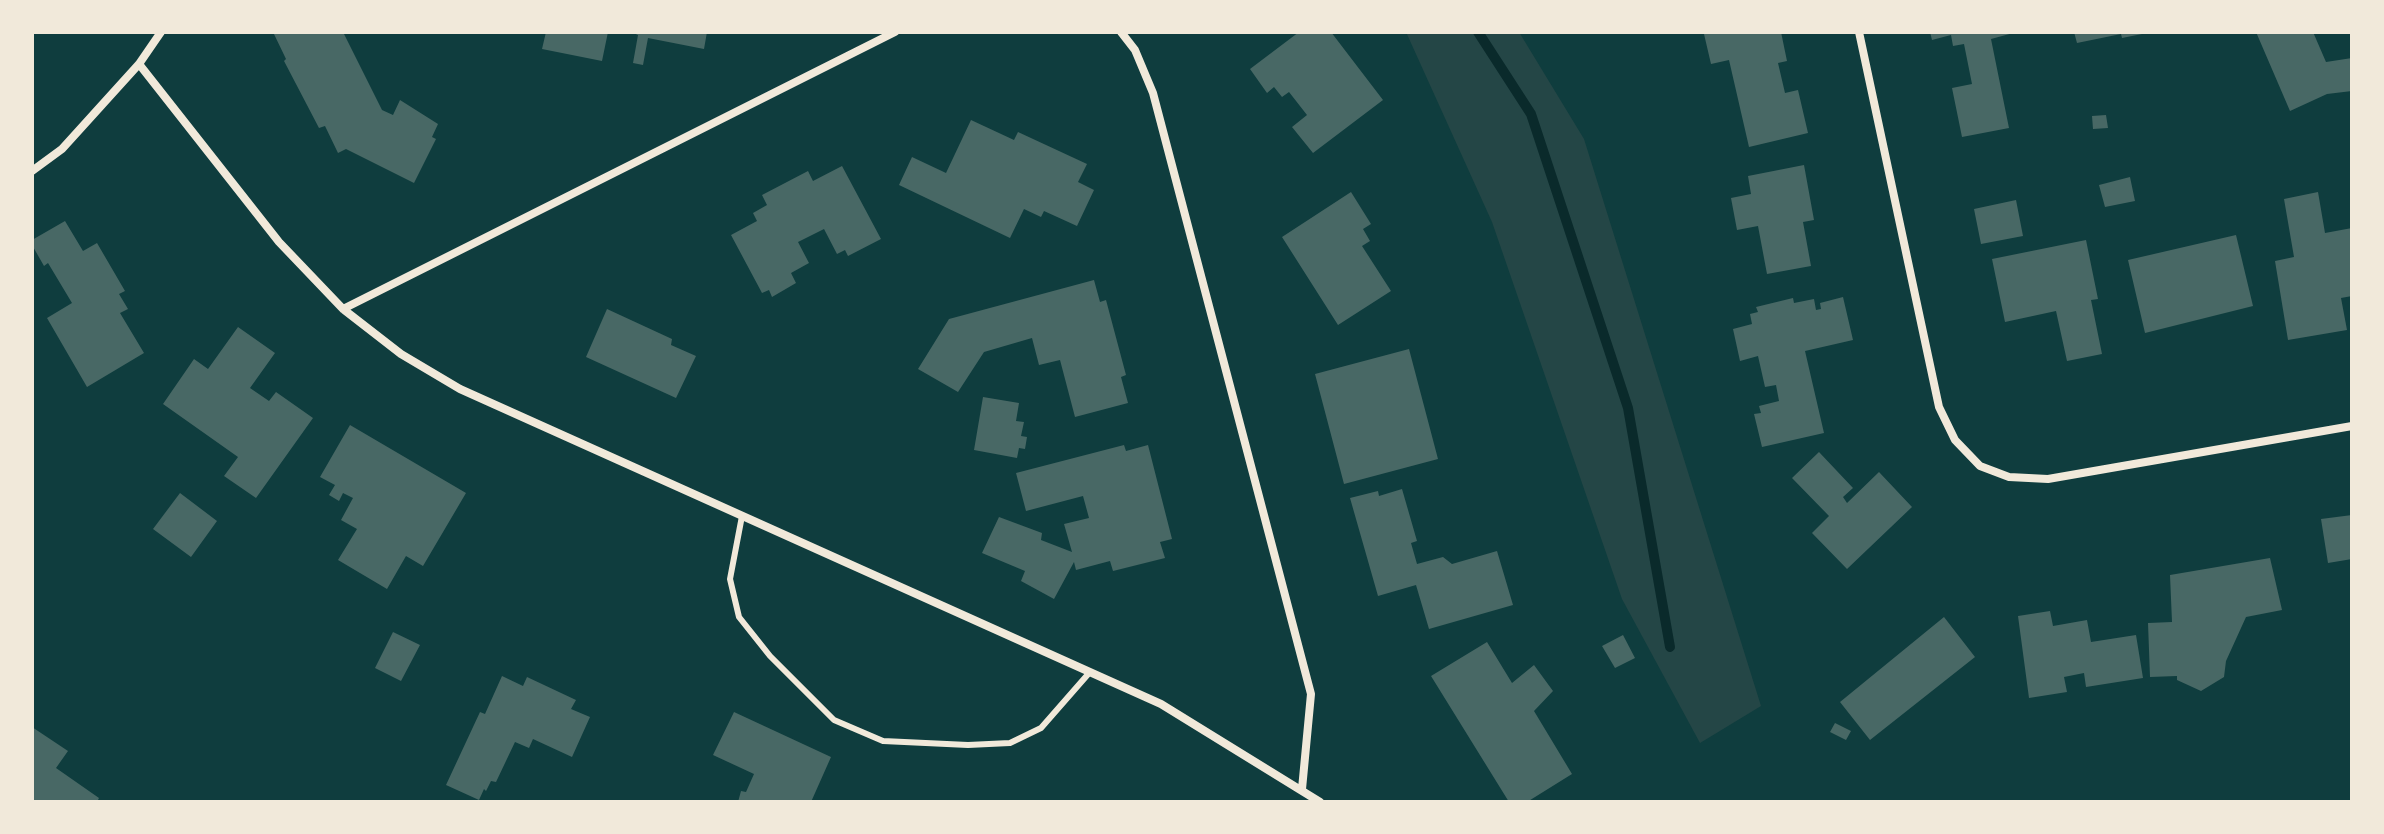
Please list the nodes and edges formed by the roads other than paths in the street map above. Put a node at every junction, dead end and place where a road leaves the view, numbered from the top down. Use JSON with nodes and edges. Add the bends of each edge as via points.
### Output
{"nodes":[{"id":1,"x":161,"y":32,"type":"edge"},
{"id":2,"x":895,"y":32,"type":"edge"},
{"id":3,"x":1121,"y":32,"type":"edge"},
{"id":4,"x":1859,"y":32,"type":"edge"},
{"id":5,"x":139,"y":64,"type":"junction"},
{"id":6,"x":32,"y":171,"type":"edge"},
{"id":7,"x":343,"y":309,"type":"junction"},
{"id":8,"x":2352,"y":426,"type":"edge"},
{"id":9,"x":742,"y":516,"type":"junction"},
{"id":10,"x":1090,"y":672,"type":"junction"},
{"id":11,"x":1302,"y":789,"type":"junction"},
{"id":12,"x":1320,"y":802,"type":"edge"}],
"edges":[{"from":1,"to":5,"type":"street"},
{"from":2,"to":7,"type":"street"},
{"from":3,"to":11,"type":"street","via":[[1135,50],[1153,93],[1311,694]]},
{"from":4,"to":8,"type":"street","via":[[1939,407],[1955,440],[1980,466],[2009,477],[2048,479]]},
{"from":5,"to":6,"type":"street","via":[[62,149]]},
{"from":5,"to":7,"type":"street","via":[[279,242]]},
{"from":7,"to":9,"type":"street","via":[[401,354],[460,389]]},
{"from":9,"to":10,"type":"street"},
{"from":9,"to":10,"type":"lane","via":[[730,579],[739,617],[834,720],[883,741],[1010,743],[1041,728]]},
{"from":10,"to":11,"type":"street","via":[[1161,704]]},
{"from":11,"to":12,"type":"street"}]}
